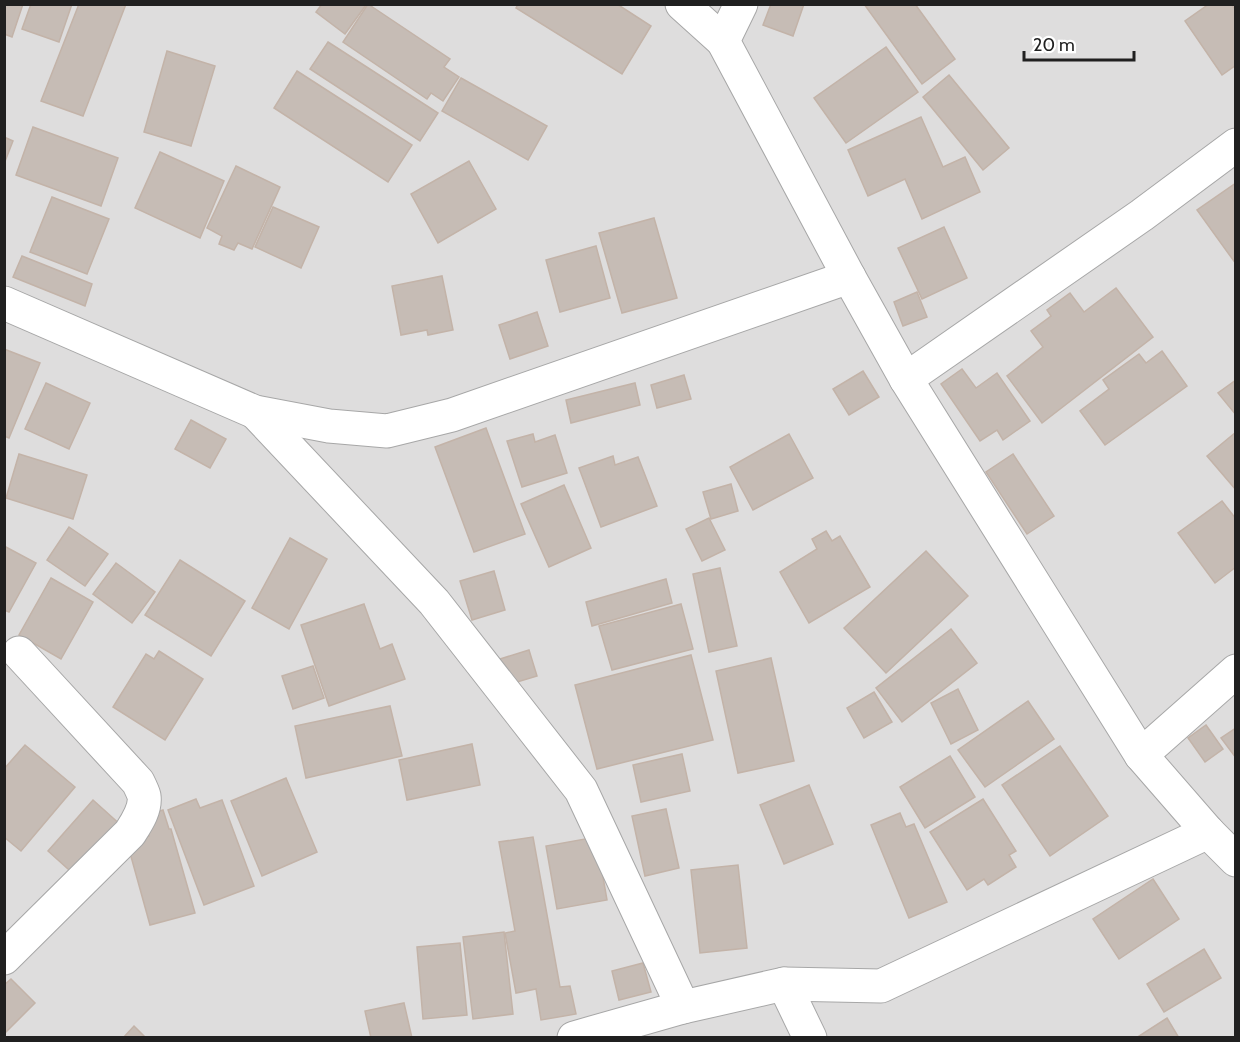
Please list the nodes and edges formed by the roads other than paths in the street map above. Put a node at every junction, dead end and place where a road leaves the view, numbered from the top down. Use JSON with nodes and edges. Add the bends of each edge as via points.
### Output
{"nodes":[{"id":1,"x":682,"y":4,"type":"edge"},
{"id":2,"x":741,"y":4,"type":"edge"},
{"id":3,"x":723,"y":41,"type":"junction"},
{"id":4,"x":1236,"y":146,"type":"edge"},
{"id":5,"x":849,"y":277,"type":"junction"},
{"id":6,"x":4,"y":303,"type":"edge"},
{"id":7,"x":906,"y":379,"type":"junction"},
{"id":8,"x":255,"y":412,"type":"junction"},
{"id":9,"x":20,"y":653,"type":"dead end"},
{"id":10,"x":1236,"y":671,"type":"edge"},
{"id":11,"x":1142,"y":755,"type":"junction"},
{"id":12,"x":1208,"y":832,"type":"junction"},
{"id":13,"x":1236,"y":860,"type":"edge"},
{"id":14,"x":4,"y":958,"type":"edge"},
{"id":15,"x":784,"y":984,"type":"junction"},
{"id":16,"x":683,"y":1007,"type":"junction"},
{"id":17,"x":574,"y":1038,"type":"edge"},
{"id":18,"x":810,"y":1038,"type":"edge"}],
"edges":[{"from":1,"to":3,"type":"street"},
{"from":2,"to":3,"type":"street"},
{"from":3,"to":5,"type":"street"},
{"from":4,"to":7,"type":"street"},
{"from":5,"to":7,"type":"street"},
{"from":5,"to":8,"type":"street","via":[[452,415],[387,431],[329,426]]},
{"from":6,"to":8,"type":"street"},
{"from":7,"to":11,"type":"street"},
{"from":8,"to":16,"type":"street","via":[[434,602],[581,790]]},
{"from":9,"to":14,"type":"street","via":[[138,782],[144,796],[143,808],[130,833]]},
{"from":10,"to":11,"type":"street"},
{"from":11,"to":12,"type":"street"},
{"from":12,"to":13,"type":"street"},
{"from":12,"to":15,"type":"street","via":[[881,986]]},
{"from":15,"to":16,"type":"street"},
{"from":15,"to":18,"type":"street"},
{"from":16,"to":17,"type":"street"}]}
